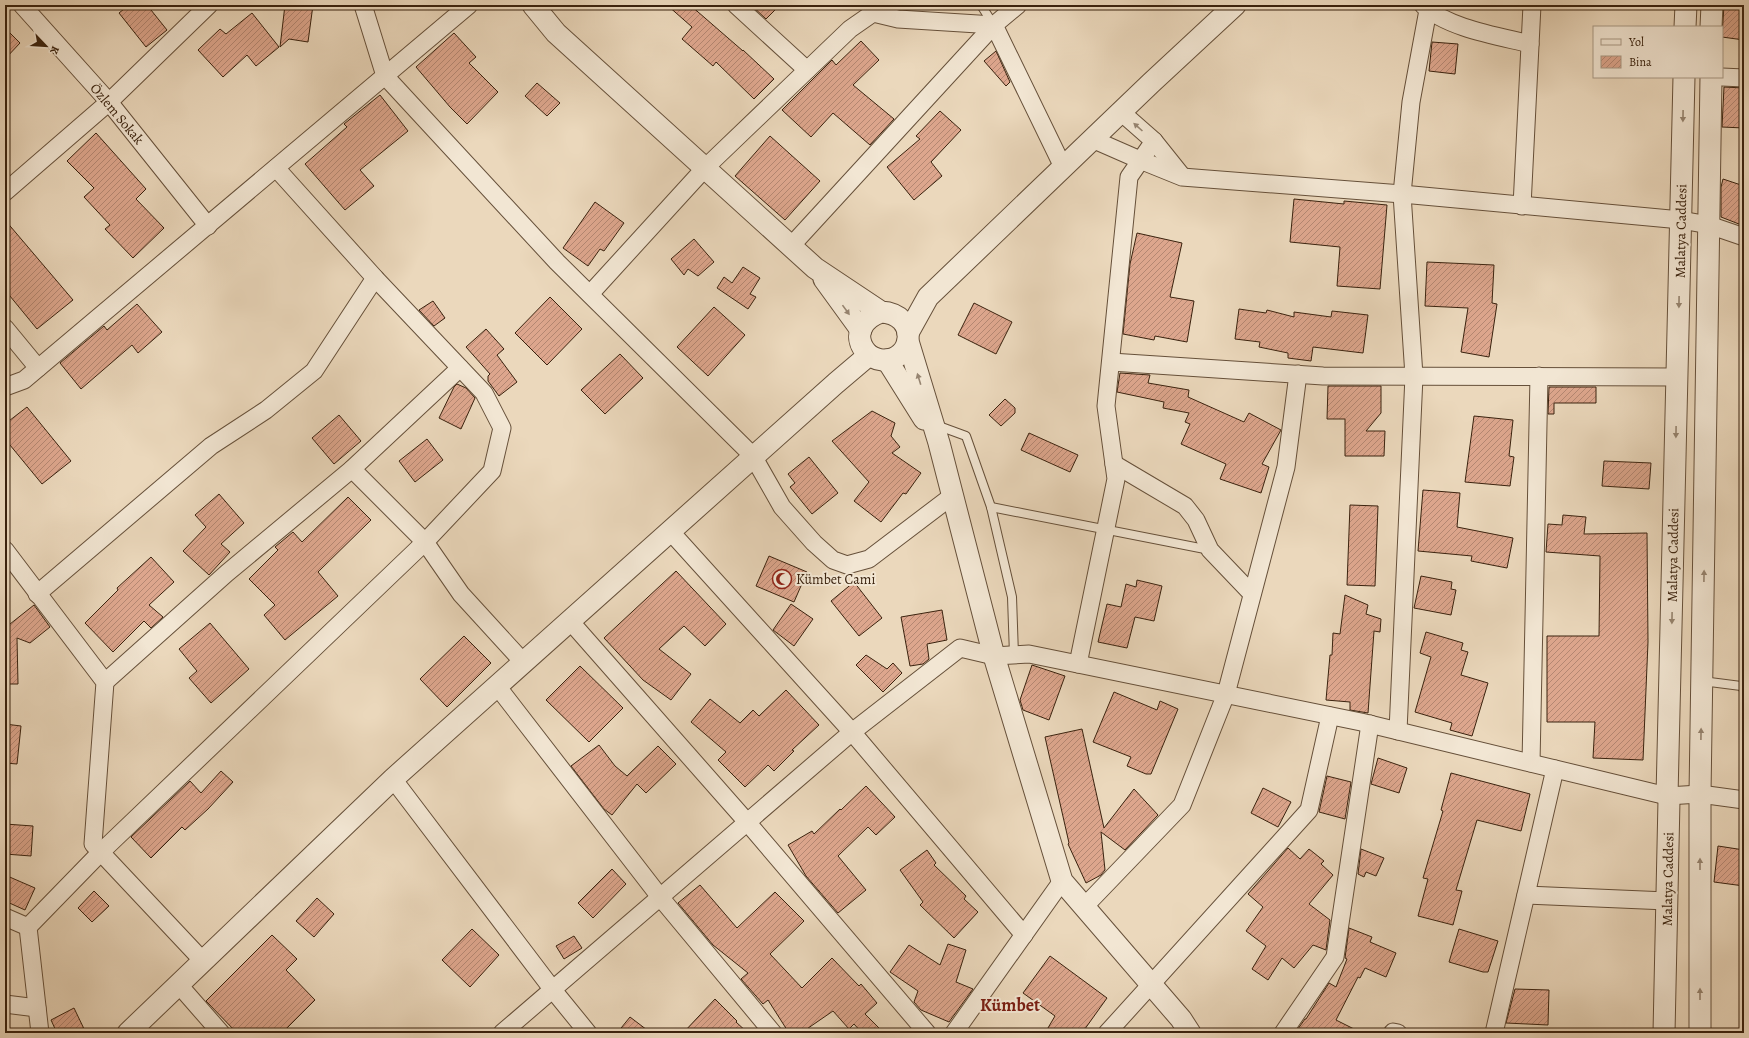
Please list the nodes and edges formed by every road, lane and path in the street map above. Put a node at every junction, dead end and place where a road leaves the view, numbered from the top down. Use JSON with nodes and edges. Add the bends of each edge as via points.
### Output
{"nodes":[{"id":1,"x":22,"y":5,"type":"edge"},
{"id":2,"x":209,"y":5,"type":"edge"},
{"id":3,"x":363,"y":5,"type":"edge"},
{"id":4,"x":469,"y":5,"type":"edge"},
{"id":5,"x":533,"y":5,"type":"edge"},
{"id":6,"x":736,"y":5,"type":"edge"},
{"id":7,"x":981,"y":5,"type":"edge"},
{"id":8,"x":1018,"y":5,"type":"edge"},
{"id":9,"x":1235,"y":5,"type":"edge"},
{"id":10,"x":1532,"y":5,"type":"edge"},
{"id":11,"x":1686,"y":5,"type":"edge"},
{"id":12,"x":1712,"y":5,"type":"edge"},
{"id":13,"x":1426,"y":7,"type":"edge"},
{"id":14,"x":994,"y":25,"type":"junction"},
{"id":15,"x":1685,"y":26,"type":"edge"},
{"id":16,"x":1711,"y":26,"type":"edge"},
{"id":17,"x":1530,"y":44,"type":"junction"},
{"id":18,"x":807,"y":70,"type":"junction"},
{"id":19,"x":386,"y":76,"type":"junction"},
{"id":20,"x":1723,"y":77,"type":"edge"},
{"id":21,"x":1684,"y":78,"type":"edge"},
{"id":22,"x":1711,"y":78,"type":"edge"},
{"id":23,"x":1744,"y":78,"type":"edge"},
{"id":24,"x":109,"y":102,"type":"junction"},
{"id":25,"x":1121,"y":112,"type":"junction"},
{"id":26,"x":1092,"y":139,"type":"junction"},
{"id":27,"x":1154,"y":141,"type":"junction"},
{"id":28,"x":1140,"y":160,"type":"junction"},
{"id":29,"x":1063,"y":167,"type":"junction"},
{"id":30,"x":276,"y":168,"type":"junction"},
{"id":31,"x":705,"y":168,"type":"junction"},
{"id":32,"x":1182,"y":177,"type":"junction"},
{"id":33,"x":5,"y":192,"type":"edge"},
{"id":34,"x":1402,"y":194,"type":"junction"},
{"id":35,"x":1522,"y":206,"type":"junction"},
{"id":36,"x":1681,"y":220,"type":"junction"},
{"id":37,"x":1708,"y":225,"type":"junction"},
{"id":38,"x":208,"y":226,"type":"junction"},
{"id":39,"x":1744,"y":237,"type":"edge"},
{"id":40,"x":791,"y":246,"type":"junction"},
{"id":41,"x":815,"y":268,"type":"junction"},
{"id":42,"x":375,"y":278,"type":"junction"},
{"id":43,"x":590,"y":294,"type":"junction"},
{"id":44,"x":928,"y":297,"type":"junction"},
{"id":45,"x":886,"y":312,"type":"junction"},
{"id":46,"x":5,"y":328,"type":"edge"},
{"id":47,"x":908,"y":337,"type":"junction"},
{"id":48,"x":869,"y":346,"type":"junction"},
{"id":49,"x":1111,"y":362,"type":"junction"},
{"id":50,"x":38,"y":368,"type":"junction"},
{"id":51,"x":460,"y":368,"type":"junction"},
{"id":52,"x":1298,"y":374,"type":"junction"},
{"id":53,"x":1414,"y":376,"type":"junction"},
{"id":54,"x":1539,"y":376,"type":"junction"},
{"id":55,"x":1677,"y":377,"type":"junction"},
{"id":56,"x":5,"y":387,"type":"edge"},
{"id":57,"x":933,"y":423,"type":"junction"},
{"id":58,"x":939,"y":443,"type":"junction"},
{"id":59,"x":754,"y":456,"type":"junction"},
{"id":60,"x":1114,"y":464,"type":"junction"},
{"id":61,"x":352,"y":469,"type":"junction"},
{"id":62,"x":952,"y":496,"type":"junction"},
{"id":63,"x":992,"y":507,"type":"junction"},
{"id":64,"x":1106,"y":529,"type":"junction"},
{"id":65,"x":670,"y":531,"type":"junction"},
{"id":66,"x":425,"y":542,"type":"junction"},
{"id":67,"x":5,"y":550,"type":"edge"},
{"id":68,"x":1210,"y":550,"type":"junction"},
{"id":69,"x":10,"y":568,"type":"edge"},
{"id":70,"x":37,"y":594,"type":"junction"},
{"id":71,"x":1252,"y":594,"type":"junction"},
{"id":72,"x":570,"y":621,"type":"junction"},
{"id":73,"x":1004,"y":656,"type":"junction"},
{"id":74,"x":524,"y":663,"type":"junction"},
{"id":75,"x":1078,"y":664,"type":"junction"},
{"id":76,"x":1702,"y":681,"type":"junction"},
{"id":77,"x":104,"y":682,"type":"junction"},
{"id":78,"x":497,"y":686,"type":"junction"},
{"id":79,"x":1744,"y":690,"type":"edge"},
{"id":80,"x":1226,"y":694,"type":"junction"},
{"id":81,"x":1330,"y":716,"type":"junction"},
{"id":82,"x":1370,"y":724,"type":"junction"},
{"id":83,"x":1398,"y":731,"type":"junction"},
{"id":84,"x":852,"y":732,"type":"junction"},
{"id":85,"x":1531,"y":763,"type":"junction"},
{"id":86,"x":1554,"y":769,"type":"junction"},
{"id":87,"x":393,"y":780,"type":"junction"},
{"id":88,"x":1700,"y":794,"type":"junction"},
{"id":89,"x":1667,"y":796,"type":"junction"},
{"id":90,"x":1744,"y":800,"type":"edge"},
{"id":91,"x":747,"y":822,"type":"junction"},
{"id":92,"x":101,"y":852,"type":"junction"},
{"id":93,"x":1062,"y":881,"type":"junction"},
{"id":94,"x":1526,"y":894,"type":"junction"},
{"id":95,"x":660,"y":897,"type":"junction"},
{"id":96,"x":1667,"y":901,"type":"junction"},
{"id":97,"x":1084,"y":907,"type":"junction"},
{"id":98,"x":5,"y":917,"type":"edge"},
{"id":99,"x":28,"y":927,"type":"junction"},
{"id":100,"x":1024,"y":935,"type":"junction"},
{"id":101,"x":203,"y":961,"type":"junction"},
{"id":102,"x":1150,"y":984,"type":"junction"},
{"id":103,"x":179,"y":985,"type":"junction"},
{"id":104,"x":553,"y":990,"type":"junction"},
{"id":105,"x":5,"y":1004,"type":"edge"},
{"id":106,"x":37,"y":1008,"type":"junction"},
{"id":107,"x":40,"y":1033,"type":"edge"},
{"id":108,"x":128,"y":1033,"type":"edge"},
{"id":109,"x":221,"y":1033,"type":"edge"},
{"id":110,"x":502,"y":1033,"type":"edge"},
{"id":111,"x":588,"y":1033,"type":"edge"},
{"id":112,"x":773,"y":1033,"type":"edge"},
{"id":113,"x":927,"y":1033,"type":"edge"},
{"id":114,"x":954,"y":1033,"type":"edge"},
{"id":115,"x":1107,"y":1033,"type":"edge"},
{"id":116,"x":1190,"y":1033,"type":"edge"},
{"id":117,"x":1283,"y":1033,"type":"edge"},
{"id":118,"x":1494,"y":1033,"type":"edge"},
{"id":119,"x":1664,"y":1033,"type":"edge"},
{"id":120,"x":1700,"y":1033,"type":"edge"}],
"edges":[{"from":1,"to":24,"type":"street","name":"Özlem Sokak"},
{"from":2,"to":24,"type":"street"},
{"from":3,"to":19,"type":"street"},
{"from":4,"to":19,"type":"street"},
{"from":5,"to":31,"type":"street","via":[[556,33]]},
{"from":6,"to":18,"type":"street"},
{"from":7,"to":14,"type":"lane"},
{"from":8,"to":14,"type":"street"},
{"from":9,"to":25,"type":"street"},
{"from":10,"to":17,"type":"street"},
{"from":11,"to":15,"type":"street"},
{"from":12,"to":16,"type":"street"},
{"from":13,"to":17,"type":"street","via":[[1467,29]]},
{"from":13,"to":34,"type":"street","via":[[1411,102]]},
{"from":14,"to":18,"type":"street","via":[[898,20],[873,13],[850,29]]},
{"from":14,"to":29,"type":"street"},
{"from":14,"to":40,"type":"street"},
{"from":17,"to":35,"type":"street"},
{"from":18,"to":31,"type":"street"},
{"from":19,"to":30,"type":"street"},
{"from":19,"to":43,"type":"street","via":[[557,262]]},
{"from":20,"to":23,"type":"street"},
{"from":21,"to":36,"type":"street","name":"Malatya Caddesi","one_way":true},
{"from":22,"to":37,"type":"street"},
{"from":24,"to":33,"type":"street"},
{"from":24,"to":38,"type":"street","name":"Özlem Sokak"},
{"from":25,"to":26,"type":"street"},
{"from":27,"to":25,"type":"street","one_way":true},
{"from":26,"to":28,"type":"street"},
{"from":26,"to":29,"type":"street"},
{"from":27,"to":28,"type":"street"},
{"from":27,"to":32,"type":"street"},
{"from":28,"to":32,"type":"street"},
{"from":28,"to":49,"type":"street","via":[[1129,177]]},
{"from":29,"to":44,"type":"street"},
{"from":30,"to":38,"type":"street"},
{"from":30,"to":42,"type":"street"},
{"from":31,"to":40,"type":"street"},
{"from":31,"to":43,"type":"street"},
{"from":32,"to":34,"type":"street"},
{"from":34,"to":35,"type":"street"},
{"from":34,"to":53,"type":"street"},
{"from":35,"to":36,"type":"street"},
{"from":36,"to":37,"type":"street"},
{"from":36,"to":55,"type":"street","name":"Malatya Caddesi","one_way":true},
{"from":37,"to":39,"type":"street"},
{"from":76,"to":37,"type":"street","one_way":true},
{"from":38,"to":50,"type":"street"},
{"from":40,"to":41,"type":"street"},
{"from":41,"to":45,"type":"street"},
{"from":41,"to":48,"type":"street","one_way":true},
{"from":42,"to":51,"type":"street"},
{"from":42,"to":70,"type":"street","via":[[314,371],[266,410],[211,446]]},
{"from":43,"to":59,"type":"street"},
{"from":44,"to":45,"type":"street"},
{"from":44,"to":47,"type":"street"},
{"from":45,"to":47,"type":"street","via":[[899,317],[905,324]]},
{"from":45,"to":48,"type":"street","via":[[872,315],[865,321]]},
{"from":46,"to":50,"type":"street"},
{"from":47,"to":48,"type":"street","via":[[904,350],[897,357]]},
{"from":57,"to":47,"type":"street","one_way":true},
{"from":48,"to":58,"type":"street"},
{"from":48,"to":59,"type":"street","via":[[836,383]]},
{"from":49,"to":52,"type":"street"},
{"from":49,"to":60,"type":"street","via":[[1106,406]]},
{"from":50,"to":56,"type":"street","via":[[24,380]]},
{"from":51,"to":61,"type":"street"},
{"from":51,"to":66,"type":"street","via":[[484,393],[502,428],[492,471]]},
{"from":52,"to":53,"type":"street"},
{"from":52,"to":71,"type":"street","via":[[1286,467]]},
{"from":53,"to":54,"type":"street"},
{"from":53,"to":83,"type":"street"},
{"from":54,"to":55,"type":"street"},
{"from":54,"to":85,"type":"street"},
{"from":55,"to":89,"type":"street","name":"Malatya Caddesi","one_way":true},
{"from":57,"to":58,"type":"street"},
{"from":57,"to":63,"type":"lane","via":[[966,436]]},
{"from":58,"to":62,"type":"street"},
{"from":59,"to":62,"type":"street","via":[[782,507],[833,560],[847,565],[869,559]]},
{"from":59,"to":65,"type":"street"},
{"from":60,"to":64,"type":"street","via":[[1116,479]]},
{"from":60,"to":68,"type":"street","via":[[1184,506],[1196,520]]},
{"from":61,"to":66,"type":"street"},
{"from":61,"to":77,"type":"street","via":[[227,573]]},
{"from":62,"to":73,"type":"street"},
{"from":63,"to":64,"type":"lane"},
{"from":63,"to":73,"type":"lane","via":[[1012,597]]},
{"from":64,"to":68,"type":"lane"},
{"from":64,"to":75,"type":"street"},
{"from":65,"to":72,"type":"street"},
{"from":65,"to":84,"type":"street"},
{"from":66,"to":74,"type":"street","via":[[461,594]]},
{"from":66,"to":92,"type":"street"},
{"from":67,"to":69,"type":"street"},
{"from":68,"to":71,"type":"street"},
{"from":69,"to":70,"type":"street"},
{"from":70,"to":77,"type":"street"},
{"from":71,"to":80,"type":"street"},
{"from":72,"to":74,"type":"street"},
{"from":72,"to":91,"type":"street"},
{"from":73,"to":75,"type":"street","via":[[1029,654]]},
{"from":73,"to":84,"type":"street","via":[[960,648]]},
{"from":73,"to":93,"type":"street"},
{"from":74,"to":78,"type":"street"},
{"from":75,"to":80,"type":"street"},
{"from":76,"to":79,"type":"lane","via":[[1742,686]]},
{"from":88,"to":76,"type":"street","one_way":true},
{"from":77,"to":92,"type":"street","via":[[93,844]]},
{"from":78,"to":87,"type":"street"},
{"from":78,"to":95,"type":"street"},
{"from":80,"to":81,"type":"street"},
{"from":80,"to":97,"type":"street","via":[[1182,805]]},
{"from":81,"to":82,"type":"street"},
{"from":81,"to":102,"type":"street","via":[[1309,810]]},
{"from":82,"to":83,"type":"street"},
{"from":82,"to":117,"type":"street","via":[[1335,957]]},
{"from":83,"to":85,"type":"street"},
{"from":84,"to":91,"type":"street"},
{"from":84,"to":100,"type":"street"},
{"from":85,"to":86,"type":"street"},
{"from":86,"to":89,"type":"street"},
{"from":86,"to":94,"type":"street"},
{"from":87,"to":101,"type":"street"},
{"from":87,"to":104,"type":"street"},
{"from":88,"to":89,"type":"street"},
{"from":88,"to":90,"type":"street"},
{"from":120,"to":88,"type":"street","one_way":true},
{"from":89,"to":96,"type":"street","name":"Malatya Caddesi"},
{"from":91,"to":95,"type":"street"},
{"from":91,"to":113,"type":"street"},
{"from":92,"to":99,"type":"street"},
{"from":92,"to":101,"type":"street"},
{"from":93,"to":97,"type":"street"},
{"from":93,"to":100,"type":"street"},
{"from":94,"to":96,"type":"street"},
{"from":94,"to":118,"type":"street"},
{"from":95,"to":104,"type":"street"},
{"from":95,"to":112,"type":"street"},
{"from":96,"to":119,"type":"street","name":"Malatya Caddesi"},
{"from":97,"to":102,"type":"street"},
{"from":98,"to":99,"type":"street"},
{"from":99,"to":106,"type":"street"},
{"from":100,"to":114,"type":"street"},
{"from":101,"to":103,"type":"street"},
{"from":102,"to":115,"type":"street"},
{"from":102,"to":116,"type":"street"},
{"from":103,"to":108,"type":"street"},
{"from":103,"to":109,"type":"street"},
{"from":104,"to":110,"type":"street"},
{"from":104,"to":111,"type":"street"},
{"from":105,"to":106,"type":"street"},
{"from":106,"to":107,"type":"street"}]}
